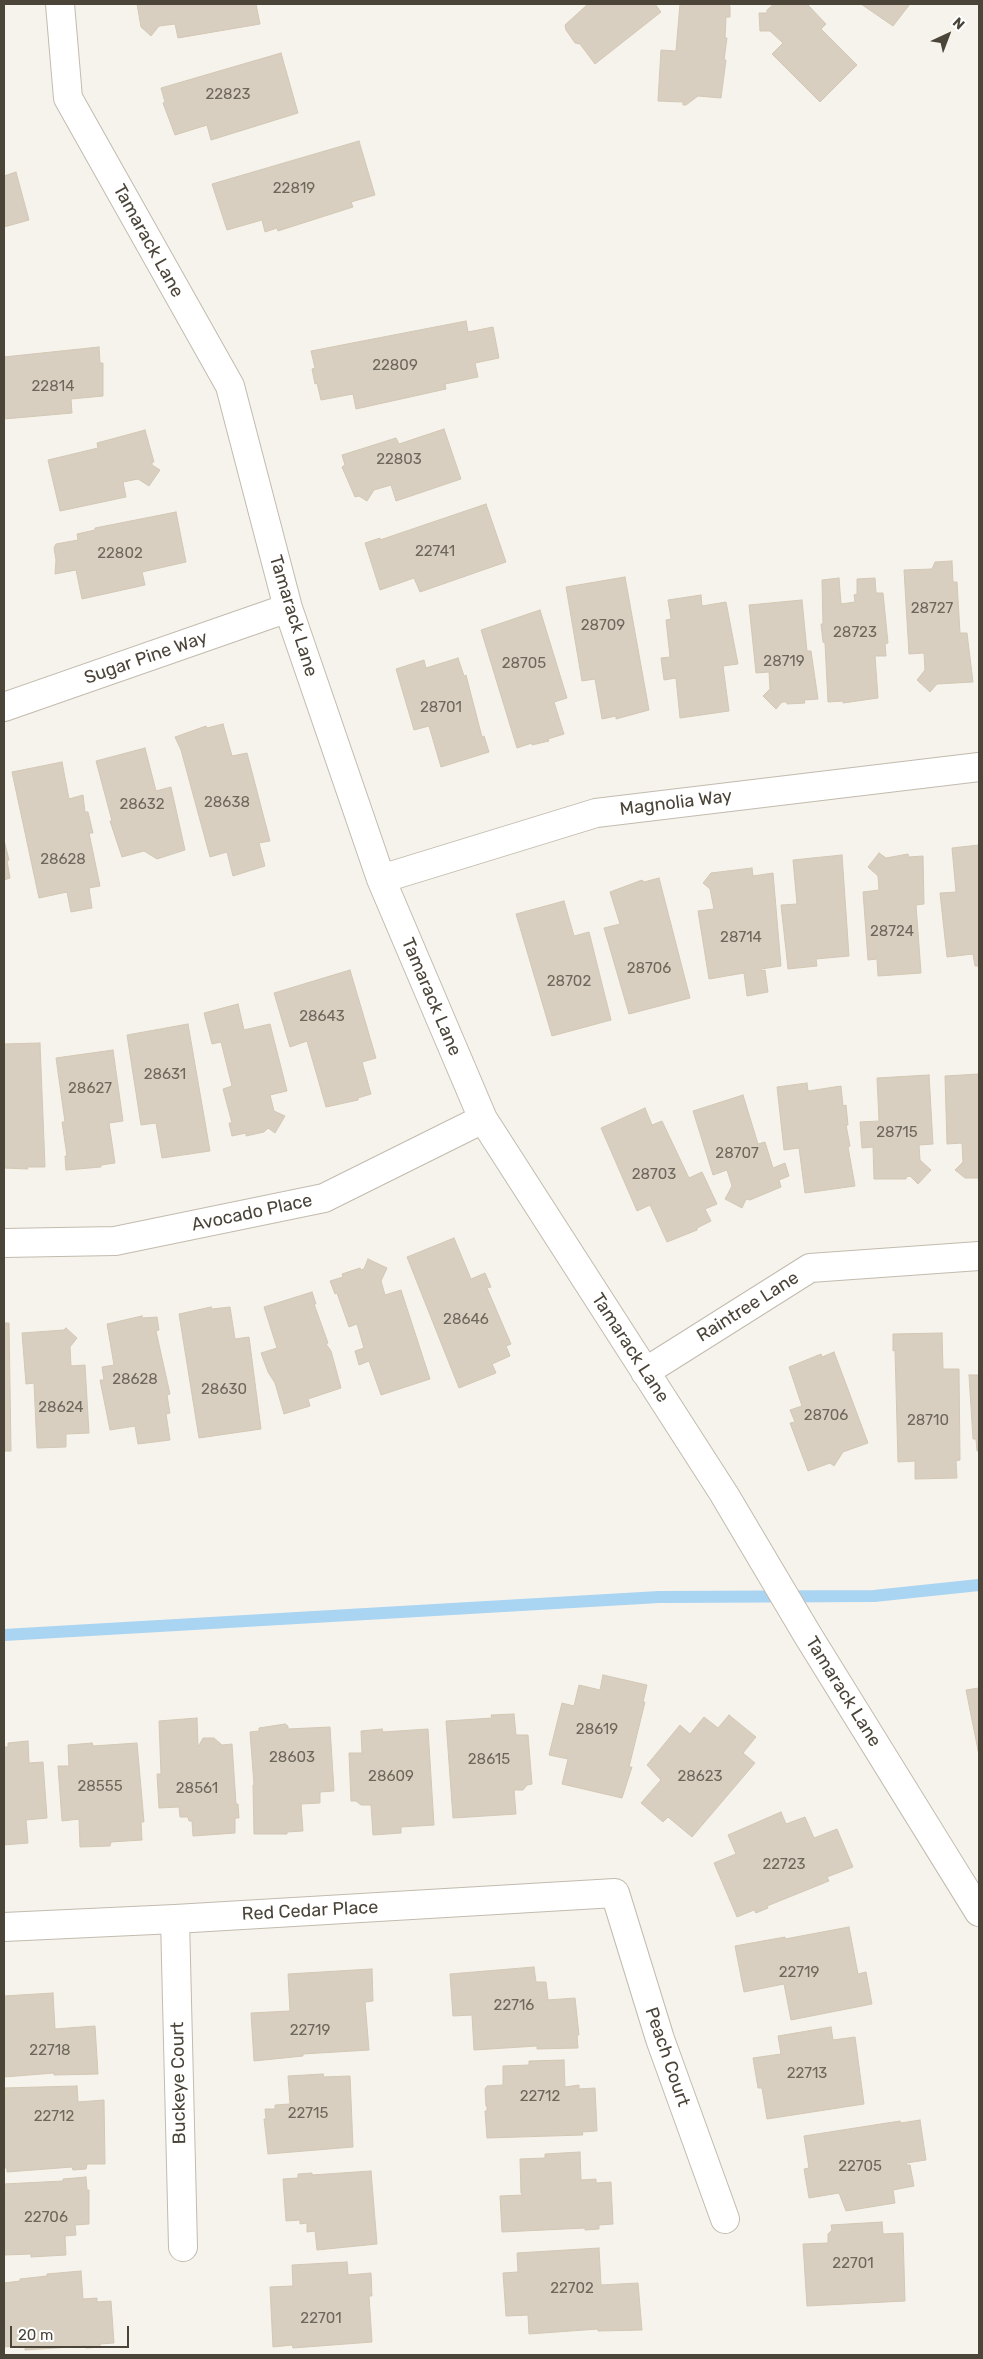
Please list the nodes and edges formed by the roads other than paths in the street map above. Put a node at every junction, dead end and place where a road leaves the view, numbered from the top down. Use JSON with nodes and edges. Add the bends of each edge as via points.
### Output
{"nodes":[{"id":1,"x":60,"y":4,"type":"edge"},
{"id":2,"x":288,"y":608,"type":"junction"},
{"id":3,"x":4,"y":707,"type":"edge"},
{"id":4,"x":979,"y":767,"type":"edge"},
{"id":5,"x":381,"y":879,"type":"junction"},
{"id":6,"x":483,"y":1120,"type":"junction"},
{"id":7,"x":4,"y":1243,"type":"edge"},
{"id":8,"x":979,"y":1256,"type":"edge"},
{"id":9,"x":645,"y":1372,"type":"junction"},
{"id":10,"x":615,"y":1893,"type":"joint"},
{"id":11,"x":979,"y":1911,"type":"edge"},
{"id":12,"x":174,"y":1919,"type":"junction"},
{"id":13,"x":4,"y":1927,"type":"edge"},
{"id":14,"x":726,"y":2219,"type":"dead end"},
{"id":15,"x":183,"y":2247,"type":"dead end"}],
"edges":[{"from":1,"to":2,"type":"street","name":"Tamarack Lane","via":[[68,98],[230,386]]},
{"from":2,"to":3,"type":"street","name":"Sugar Pine Way"},
{"from":2,"to":5,"type":"street","name":"Tamarack Lane"},
{"from":4,"to":5,"type":"street","name":"Magnolia Way","via":[[596,813]]},
{"from":5,"to":6,"type":"street","name":"Tamarack Lane"},
{"from":6,"to":7,"type":"street","name":"Avocado Place","via":[[324,1198],[116,1242]]},
{"from":6,"to":9,"type":"street","name":"Tamarack Lane"},
{"from":8,"to":9,"type":"street","name":"Raintree Lane","via":[[810,1268]]},
{"from":9,"to":11,"type":"street","name":"Tamarack Lane","via":[[724,1494]]},
{"from":10,"to":12,"type":"street","name":"Red Cedar Place"},
{"from":10,"to":14,"type":"street","name":"Peach Court","via":[[660,2039]]},
{"from":12,"to":13,"type":"street","name":"Red Cedar Place"},
{"from":12,"to":15,"type":"street","name":"Buckeye Court"}]}
